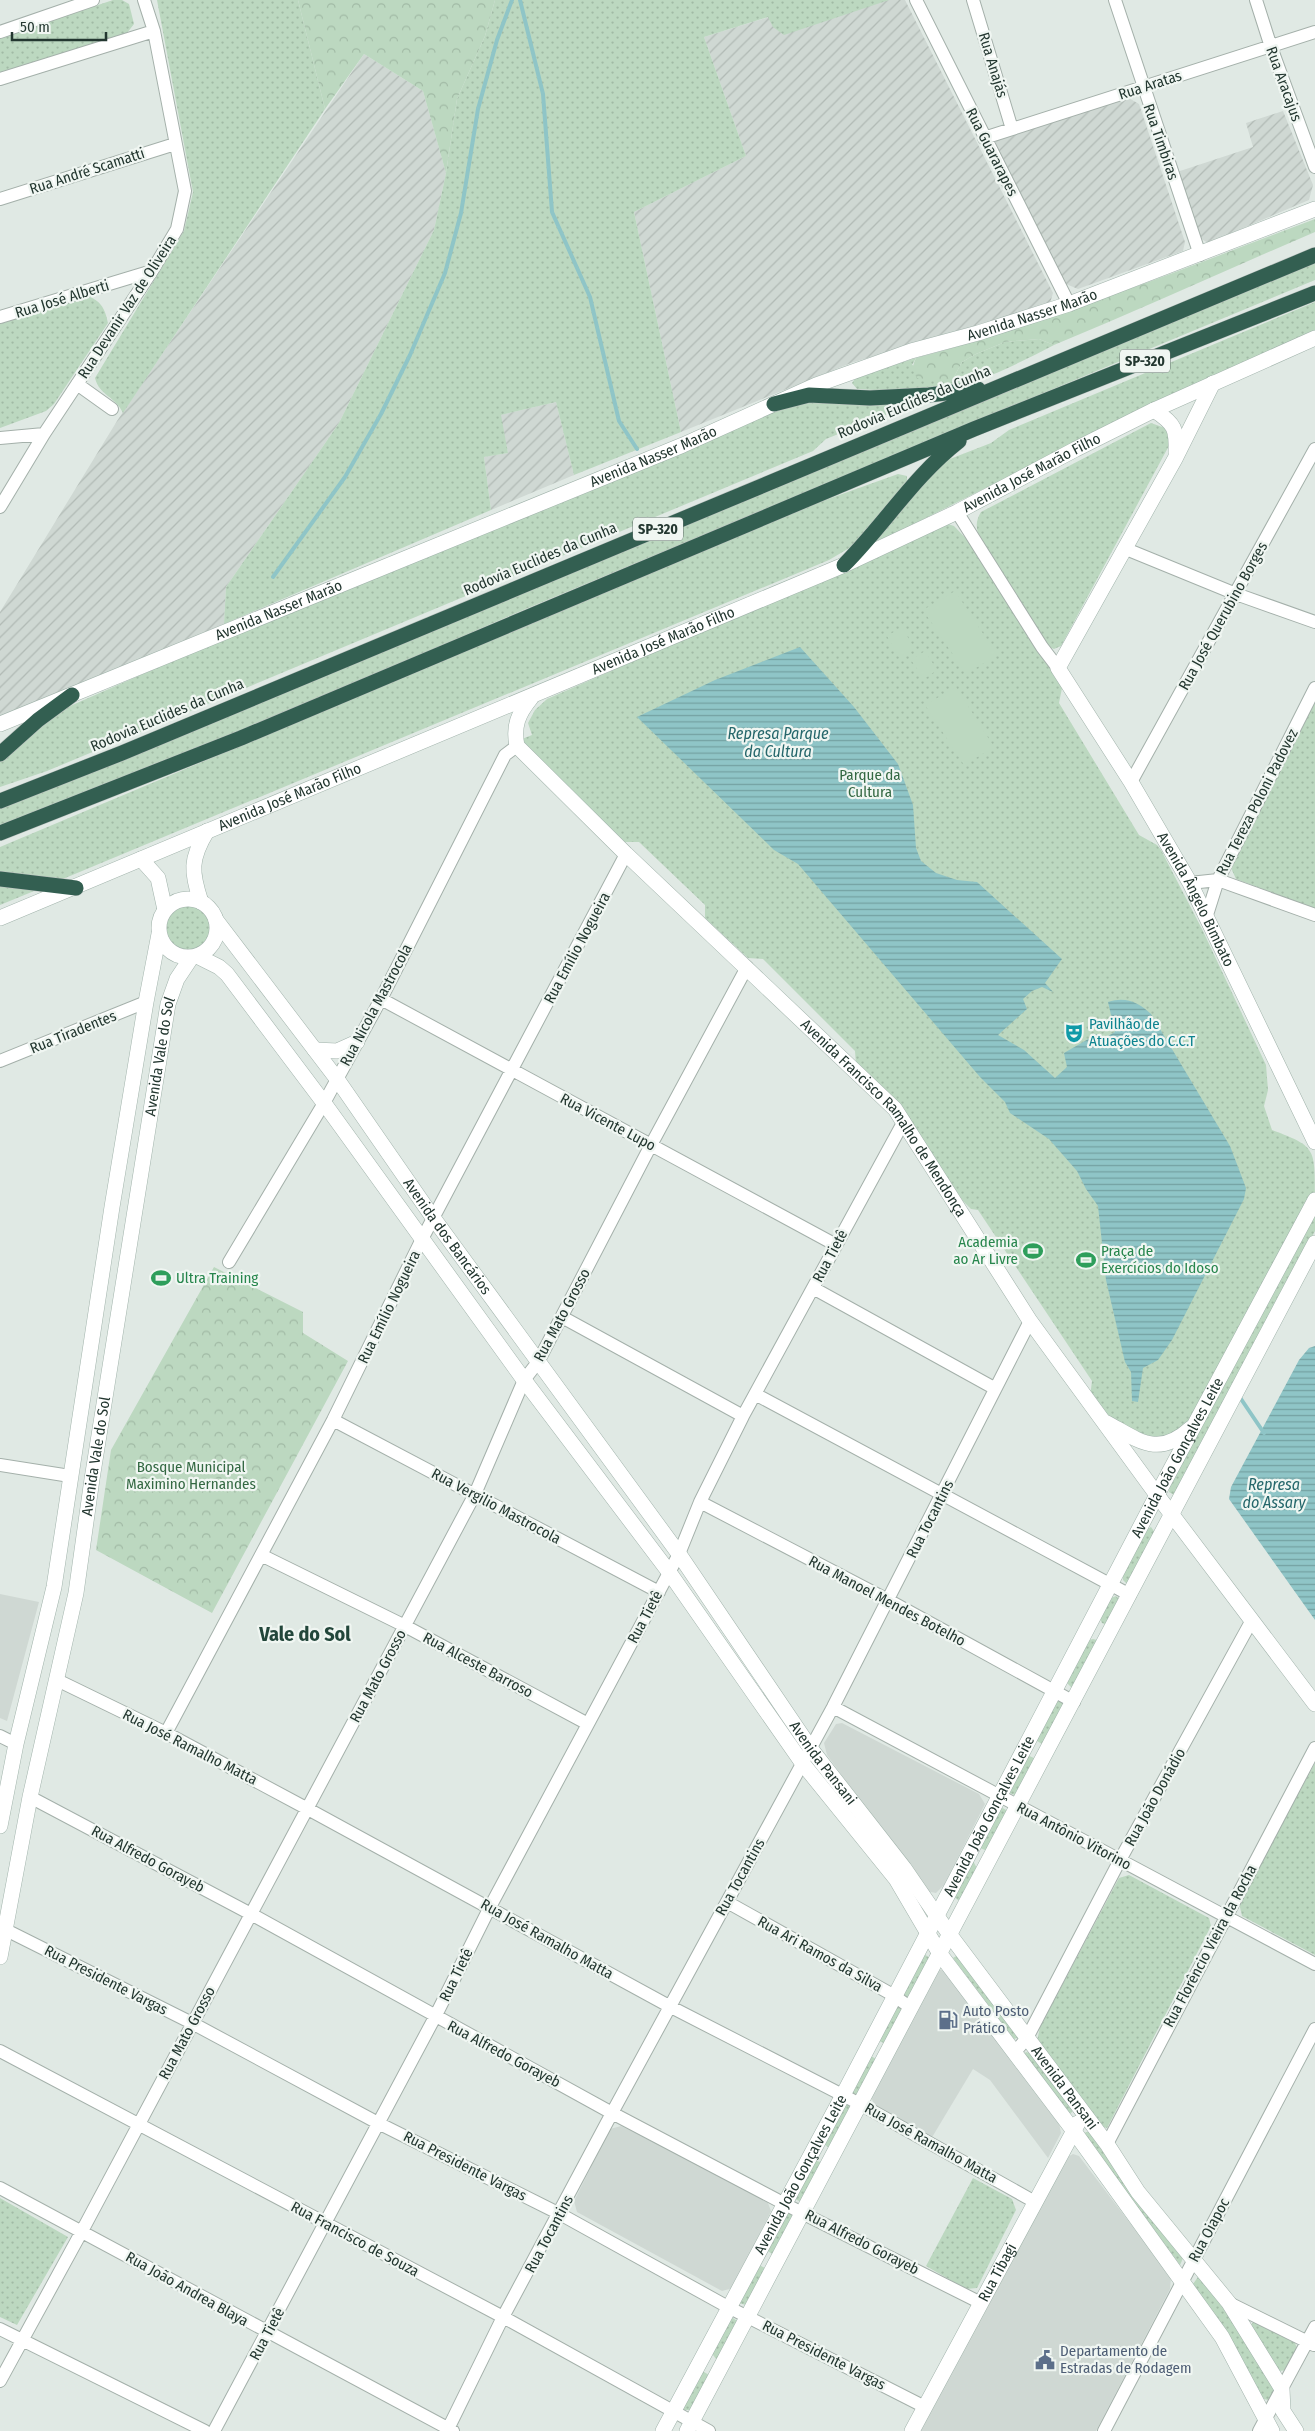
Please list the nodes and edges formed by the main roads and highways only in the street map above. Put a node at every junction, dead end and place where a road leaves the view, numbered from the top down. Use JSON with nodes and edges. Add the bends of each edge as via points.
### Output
{"nodes":[{"id":1,"x":1315,"y":209,"type":"edge"},
{"id":2,"x":1315,"y":255,"type":"edge"},
{"id":3,"x":1315,"y":293,"type":"edge"},
{"id":4,"x":1313,"y":341,"type":"edge"},
{"id":5,"x":1213,"y":383,"type":"junction"},
{"id":6,"x":996,"y":387,"type":"junction"},
{"id":7,"x":774,"y":404,"type":"junction"},
{"id":8,"x":1154,"y":410,"type":"junction"},
{"id":9,"x":974,"y":429,"type":"junction"},
{"id":10,"x":1176,"y":457,"type":"junction"},
{"id":11,"x":844,"y":565,"type":"junction"},
{"id":12,"x":72,"y":695,"type":"junction"},
{"id":13,"x":532,"y":697,"type":"junction"},
{"id":14,"x":0,"y":724,"type":"edge"},
{"id":15,"x":0,"y":754,"type":"edge"},
{"id":16,"x":0,"y":801,"type":"edge"},
{"id":17,"x":207,"y":831,"type":"junction"},
{"id":18,"x":0,"y":833,"type":"edge"},
{"id":19,"x":141,"y":860,"type":"junction"},
{"id":20,"x":0,"y":880,"type":"edge"},
{"id":21,"x":76,"y":888,"type":"junction"},
{"id":22,"x":201,"y":902,"type":"junction"},
{"id":23,"x":165,"y":910,"type":"junction"},
{"id":24,"x":0,"y":918,"type":"edge"},
{"id":25,"x":216,"y":920,"type":"junction"},
{"id":26,"x":159,"y":934,"type":"junction"},
{"id":27,"x":194,"y":957,"type":"junction"},
{"id":28,"x":146,"y":1002,"type":"junction"},
{"id":29,"x":168,"y":1004,"type":"junction"},
{"id":30,"x":356,"y":1042,"type":"road end"},
{"id":31,"x":315,"y":1050,"type":"junction"},
{"id":32,"x":126,"y":1125,"type":"junction"},
{"id":33,"x":148,"y":1129,"type":"junction"},
{"id":34,"x":1315,"y":1141,"type":"edge"},
{"id":35,"x":1315,"y":1200,"type":"edge"},
{"id":36,"x":112,"y":1207,"type":"junction"},
{"id":37,"x":135,"y":1210,"type":"junction"},
{"id":38,"x":1315,"y":1243,"type":"edge"},
{"id":39,"x":1103,"y":1421,"type":"junction"},
{"id":40,"x":1196,"y":1424,"type":"junction"},
{"id":41,"x":70,"y":1476,"type":"junction"},
{"id":42,"x":92,"y":1479,"type":"junction"},
{"id":43,"x":1157,"y":1495,"type":"junction"},
{"id":44,"x":1172,"y":1515,"type":"junction"},
{"id":45,"x":679,"y":1554,"type":"joint"},
{"id":46,"x":669,"y":1572,"type":"joint"},
{"id":47,"x":1086,"y":1630,"type":"junction"},
{"id":48,"x":1106,"y":1640,"type":"junction"},
{"id":49,"x":35,"y":1670,"type":"junction"},
{"id":50,"x":56,"y":1680,"type":"junction"},
{"id":51,"x":1315,"y":1704,"type":"edge"},
{"id":52,"x":1026,"y":1743,"type":"junction"},
{"id":53,"x":1046,"y":1754,"type":"junction"},
{"id":54,"x":7,"y":1790,"type":"junction"},
{"id":55,"x":30,"y":1797,"type":"junction"},
{"id":56,"x":0,"y":1826,"type":"edge"},
{"id":57,"x":970,"y":1849,"type":"junction"},
{"id":58,"x":988,"y":1863,"type":"junction"},
{"id":59,"x":936,"y":1913,"type":"junction"},
{"id":60,"x":2,"y":1928,"type":"edge"},
{"id":61,"x":926,"y":1931,"type":"junction"},
{"id":62,"x":950,"y":1935,"type":"junction"},
{"id":63,"x":940,"y":1954,"type":"junction"},
{"id":64,"x":0,"y":1958,"type":"edge"},
{"id":65,"x":868,"y":2044,"type":"junction"},
{"id":66,"x":886,"y":2055,"type":"junction"},
{"id":67,"x":1084,"y":2116,"type":"junction"},
{"id":68,"x":1073,"y":2130,"type":"junction"},
{"id":69,"x":812,"y":2150,"type":"junction"},
{"id":70,"x":831,"y":2159,"type":"junction"},
{"id":71,"x":756,"y":2254,"type":"junction"},
{"id":72,"x":775,"y":2264,"type":"junction"},
{"id":73,"x":701,"y":2360,"type":"junction"},
{"id":74,"x":720,"y":2369,"type":"junction"},
{"id":75,"x":689,"y":2426,"type":"edge"},
{"id":76,"x":1266,"y":2427,"type":"edge"},
{"id":77,"x":663,"y":2431,"type":"edge"},
{"id":78,"x":912,"y":2431,"type":"edge"},
{"id":79,"x":1296,"y":2431,"type":"edge"}],
"edges":[{"from":1,"to":7,"type":"main road","name":"Avenida Nasser Marão","via":[[1069,304],[911,351],[816,385]]},
{"from":2,"to":6,"type":"highway","name":"Rodovia Euclides da Cunha","number":"SP-320"},
{"from":3,"to":9,"type":"highway","number":"SP-320"},
{"from":4,"to":5,"type":"main road","name":"Avenida José Marão Filho"},
{"from":5,"to":8,"type":"main road","name":"Avenida José Marão Filho"},
{"from":5,"to":10,"type":"main road"},
{"from":6,"to":7,"type":"highway","via":[[870,398],[809,395]]},
{"from":6,"to":16,"type":"highway","name":"Rodovia Euclides da Cunha","number":"SP-320","via":[[141,746]]},
{"from":7,"to":12,"type":"main road","name":"Avenida Nasser Marão","via":[[610,475]]},
{"from":8,"to":10,"type":"main road","via":[[1174,428],[1177,435]]},
{"from":8,"to":11,"type":"main road","name":"Avenida José Marão Filho","via":[[957,512]]},
{"from":9,"to":11,"type":"highway","via":[[924,473]]},
{"from":9,"to":18,"type":"highway","number":"SP-320","via":[[241,738]]},
{"from":10,"to":34,"type":"main road","name":"Avenida Ângelo Bimbato","via":[[1058,668],[1131,782],[1190,884]]},
{"from":11,"to":13,"type":"main road","name":"Avenida José Marão Filho"},
{"from":12,"to":14,"type":"main road","name":"Avenida Nasser Marão"},
{"from":12,"to":15,"type":"highway"},
{"from":13,"to":17,"type":"main road","name":"Avenida José Marão Filho"},
{"from":13,"to":39,"type":"main road","name":"Avenida Francisco Ramalho de Mendonça","via":[[519,713],[515,730],[517,746],[626,854],[895,1108],[1030,1321]]},
{"from":17,"to":19,"type":"main road","name":"Avenida José Marão Filho"},
{"from":17,"to":22,"type":"main road","via":[[193,861],[194,882]]},
{"from":19,"to":21,"type":"main road","name":"Avenida José Marão Filho"},
{"from":19,"to":23,"type":"main road","via":[[158,878]]},
{"from":20,"to":21,"type":"highway"},
{"from":21,"to":24,"type":"main road","name":"Avenida José Marão Filho"},
{"from":22,"to":23,"type":"main road","via":[[193,899],[178,901]]},
{"from":22,"to":25,"type":"main road","via":[[208,906]]},
{"from":23,"to":26,"type":"main road"},
{"from":25,"to":27,"type":"main road","via":[[216,938],[205,952]]},
{"from":25,"to":31,"type":"main road","name":"Avenida dos Bancários"},
{"from":26,"to":27,"type":"main road","via":[[167,950],[174,955]]},
{"from":26,"to":28,"type":"main road","name":"Avenida Vale do Sol"},
{"from":27,"to":29,"type":"main road","name":"Avenida Vale do Sol","via":[[177,979]]},
{"from":27,"to":46,"type":"main road","name":"Avenida dos Bancários","via":[[219,967],[227,974],[324,1103],[421,1241]]},
{"from":28,"to":29,"type":"main road"},
{"from":28,"to":32,"type":"main road","name":"Avenida Vale do Sol"},
{"from":29,"to":33,"type":"main road","name":"Avenida Vale do Sol"},
{"from":30,"to":31,"type":"main road","via":[[337,1051]]},
{"from":31,"to":45,"type":"main road","name":"Avenida dos Bancários"},
{"from":32,"to":33,"type":"main road"},
{"from":32,"to":36,"type":"main road","name":"Avenida Vale do Sol"},
{"from":33,"to":37,"type":"main road","name":"Avenida Vale do Sol"},
{"from":35,"to":40,"type":"main road","name":"Avenida João Gonçalves Leite"},
{"from":36,"to":37,"type":"main road"},
{"from":36,"to":41,"type":"main road","name":"Avenida Vale do Sol"},
{"from":37,"to":42,"type":"main road","name":"Avenida Vale do Sol"},
{"from":38,"to":44,"type":"main road","name":"Avenida João Gonçalves Leite"},
{"from":39,"to":40,"type":"main road","via":[[1140,1441],[1160,1446],[1178,1439]]},
{"from":39,"to":43,"type":"main road","name":"Avenida Francisco Ramalho de Mendonça"},
{"from":40,"to":43,"type":"main road","name":"Avenida João Gonçalves Leite"},
{"from":41,"to":42,"type":"main road"},
{"from":41,"to":49,"type":"main road","name":"Avenida Vale do Sol","via":[[54,1587]]},
{"from":42,"to":50,"type":"main road","name":"Avenida Vale do Sol","via":[[76,1593]]},
{"from":43,"to":44,"type":"main road","name":"Avenida Francisco Ramalho de Mendonça"},
{"from":43,"to":47,"type":"main road","name":"Avenida João Gonçalves Leite"},
{"from":44,"to":48,"type":"main road","name":"Avenida João Gonçalves Leite"},
{"from":44,"to":51,"type":"main road","name":"Avenida Francisco Ramalho de Mendonça"},
{"from":45,"to":59,"type":"main road","name":"Avenida Pansani","via":[[811,1749]]},
{"from":46,"to":61,"type":"main road","name":"Avenida Pansani","via":[[803,1764],[896,1880]]},
{"from":47,"to":48,"type":"main road"},
{"from":47,"to":52,"type":"main road","name":"Avenida João Gonçalves Leite"},
{"from":48,"to":53,"type":"main road","name":"Avenida João Gonçalves Leite"},
{"from":49,"to":50,"type":"main road"},
{"from":49,"to":54,"type":"main road","name":"Avenida Vale do Sol"},
{"from":50,"to":55,"type":"main road","name":"Avenida Vale do Sol"},
{"from":52,"to":53,"type":"main road"},
{"from":52,"to":57,"type":"main road","name":"Avenida João Gonçalves Leite"},
{"from":53,"to":58,"type":"main road","name":"Avenida João Gonçalves Leite"},
{"from":54,"to":55,"type":"main road"},
{"from":54,"to":56,"type":"main road","name":"Avenida Vale do Sol"},
{"from":55,"to":60,"type":"main road","name":"Avenida Vale do Sol"},
{"from":57,"to":58,"type":"main road"},
{"from":57,"to":59,"type":"main road","name":"Avenida João Gonçalves Leite"},
{"from":58,"to":62,"type":"main road","name":"Avenida João Gonçalves Leite"},
{"from":59,"to":61,"type":"main road","name":"Avenida João Gonçalves Leite"},
{"from":59,"to":62,"type":"main road","name":"Avenida Pansani"},
{"from":60,"to":64,"type":"main road","name":"Avenida Vale do Sol"},
{"from":61,"to":63,"type":"main road","name":"Avenida Pansani"},
{"from":61,"to":65,"type":"main road","name":"Avenida João Gonçalves Leite"},
{"from":62,"to":63,"type":"main road","name":"Avenida João Gonçalves Leite"},
{"from":62,"to":67,"type":"main road","name":"Avenida Pansani"},
{"from":63,"to":66,"type":"main road","name":"Avenida João Gonçalves Leite"},
{"from":63,"to":68,"type":"main road","name":"Avenida Pansani"},
{"from":65,"to":66,"type":"main road"},
{"from":65,"to":69,"type":"main road","name":"Avenida João Gonçalves Leite"},
{"from":66,"to":70,"type":"main road","name":"Avenida João Gonçalves Leite"},
{"from":67,"to":68,"type":"main road","name":"Rua Tibagi"},
{"from":67,"to":79,"type":"main road","name":"Avenida Pansani","via":[[1107,2144],[1138,2192],[1229,2303],[1282,2389],[1283,2410]]},
{"from":68,"to":76,"type":"main road","name":"Avenida Pansani","via":[[1222,2337]]},
{"from":68,"to":78,"type":"main road","name":"Rua Tibagi"},
{"from":69,"to":70,"type":"main road"},
{"from":69,"to":71,"type":"main road","name":"Avenida João Gonçalves Leite"},
{"from":70,"to":72,"type":"main road","name":"Avenida João Gonçalves Leite"},
{"from":71,"to":72,"type":"main road"},
{"from":71,"to":73,"type":"main road","name":"Avenida João Gonçalves Leite"},
{"from":72,"to":74,"type":"main road","name":"Avenida João Gonçalves Leite"},
{"from":73,"to":74,"type":"main road"},
{"from":73,"to":77,"type":"main road","name":"Avenida João Gonçalves Leite"},
{"from":74,"to":75,"type":"main road","name":"Avenida João Gonçalves Leite"}]}
